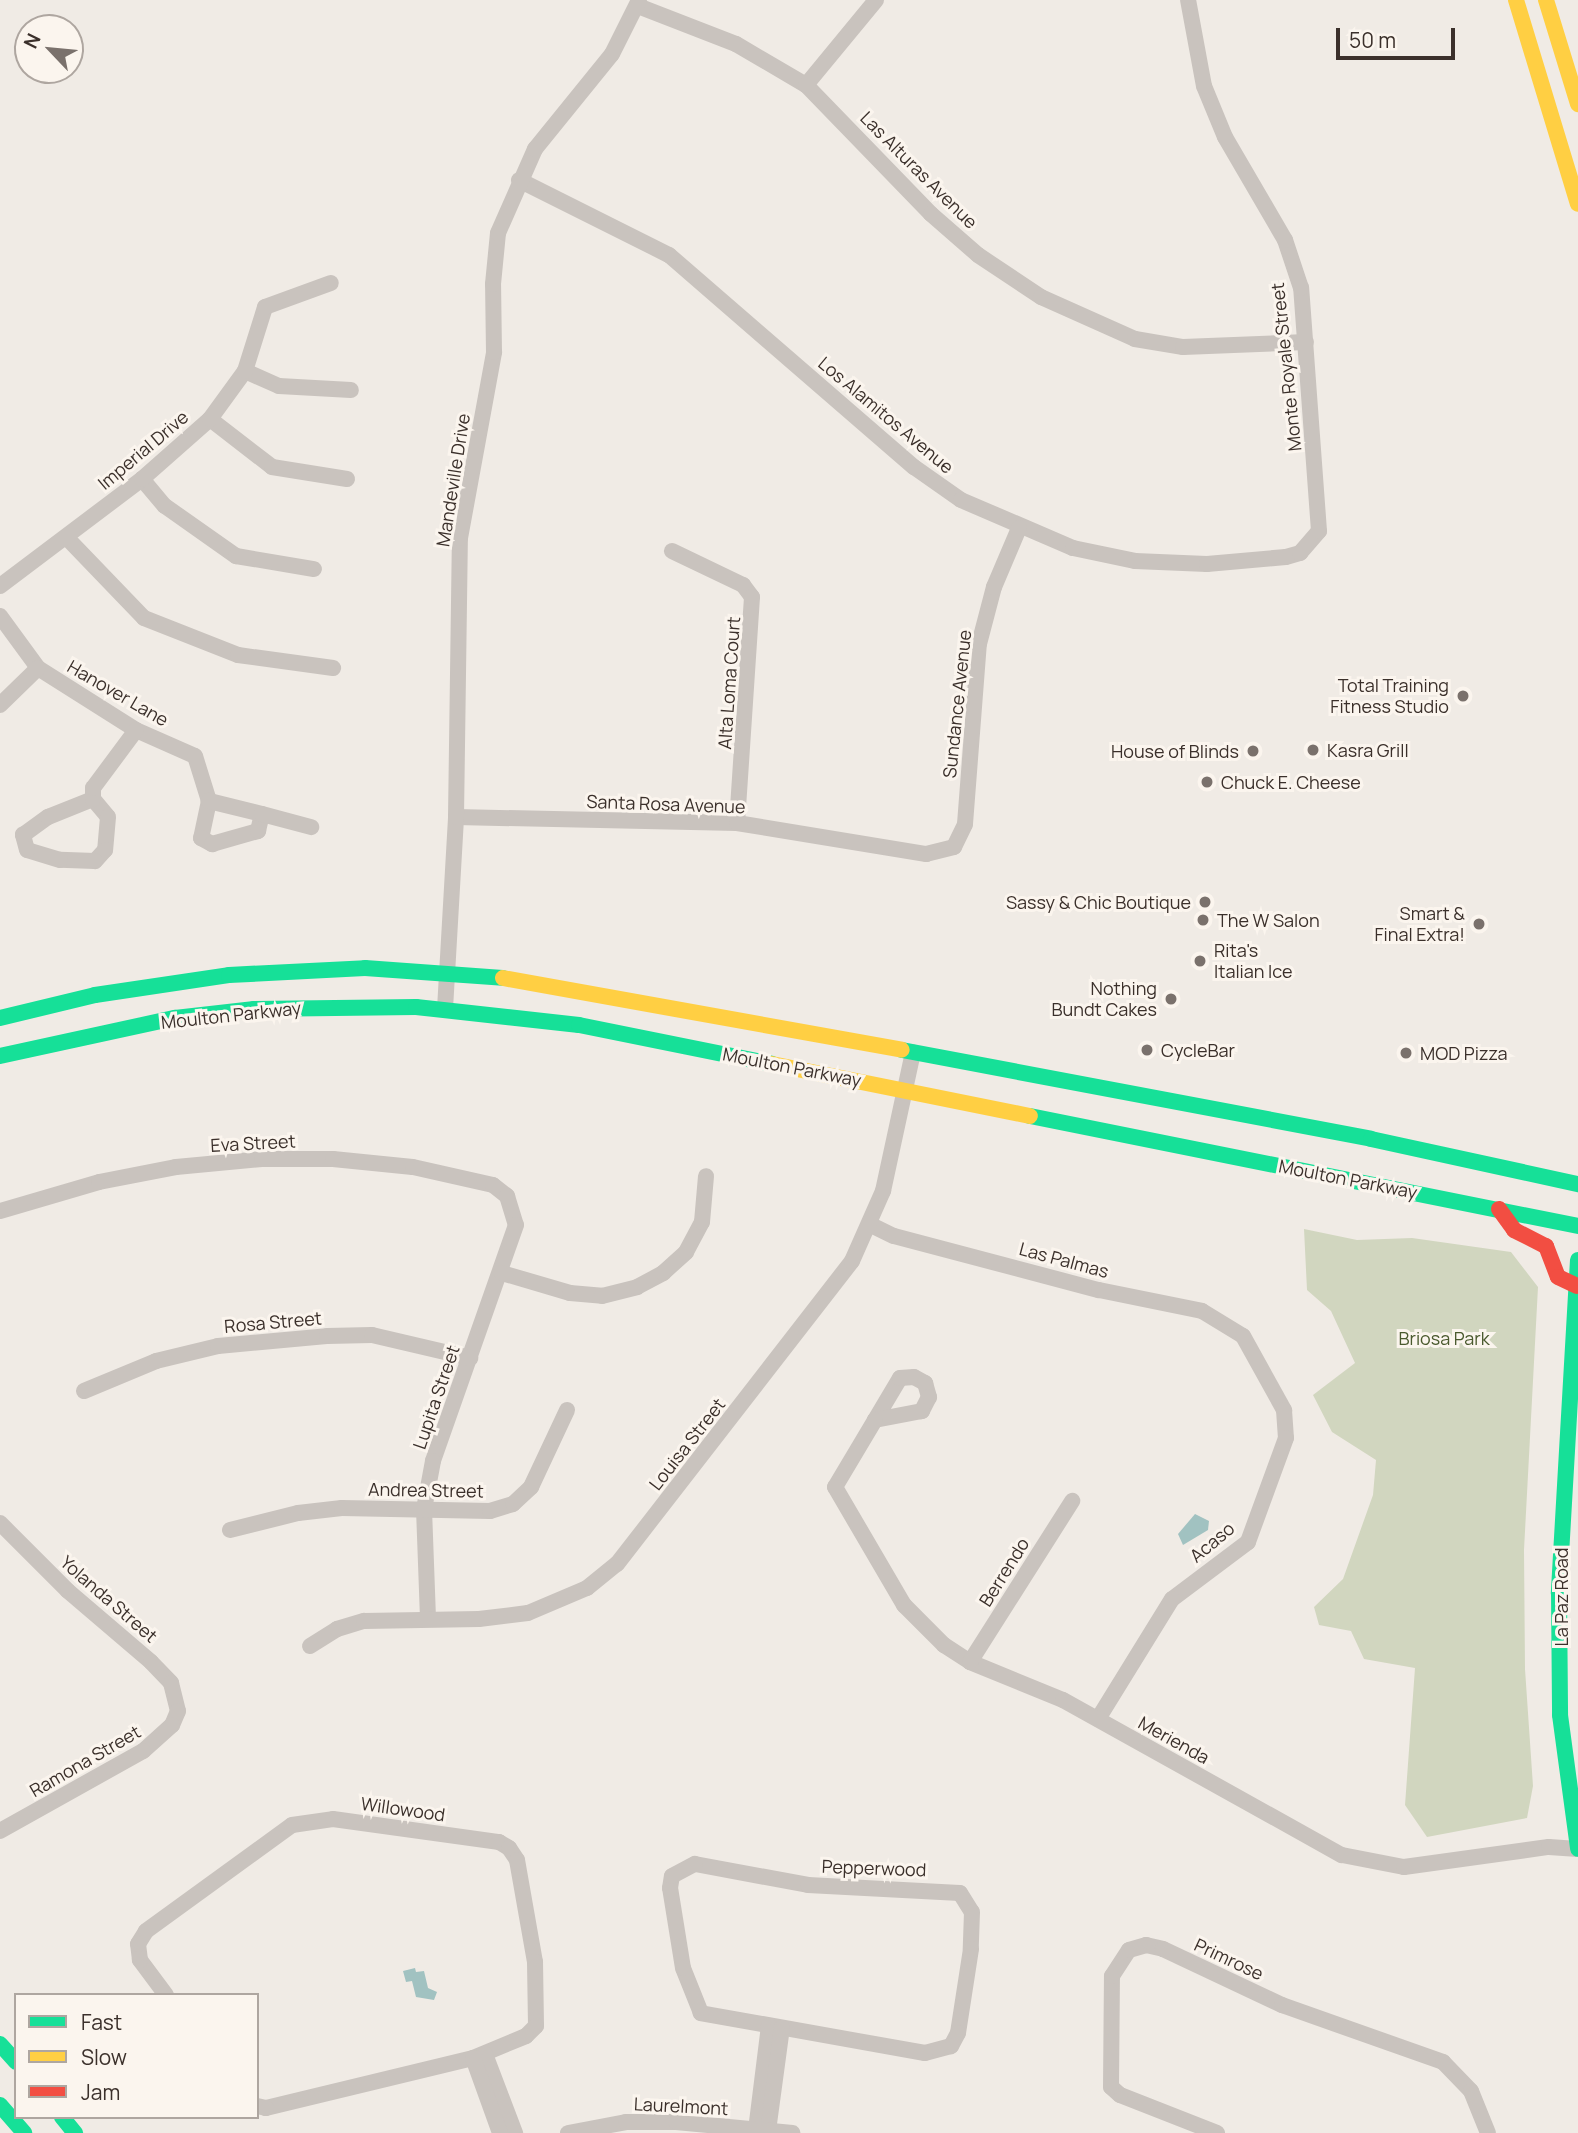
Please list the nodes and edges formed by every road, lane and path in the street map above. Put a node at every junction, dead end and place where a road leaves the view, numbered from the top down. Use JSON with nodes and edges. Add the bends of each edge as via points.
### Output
{"nodes":[{"id":1,"x":876,"y":0,"type":"edge"},
{"id":2,"x":1188,"y":0,"type":"edge"},
{"id":3,"x":1516,"y":0,"type":"edge"},
{"id":4,"x":1546,"y":0,"type":"edge"},
{"id":5,"x":638,"y":3,"type":"edge"},
{"id":6,"x":806,"y":85,"type":"junction"},
{"id":7,"x":1578,"y":104,"type":"edge"},
{"id":8,"x":519,"y":180,"type":"junction"},
{"id":9,"x":1578,"y":204,"type":"edge"},
{"id":10,"x":331,"y":283,"type":"dead end"},
{"id":11,"x":1306,"y":342,"type":"junction"},
{"id":12,"x":245,"y":371,"type":"junction"},
{"id":13,"x":352,"y":390,"type":"dead end"},
{"id":14,"x":210,"y":419,"type":"junction"},
{"id":15,"x":142,"y":479,"type":"junction"},
{"id":16,"x":347,"y":479,"type":"dead end"},
{"id":17,"x":1019,"y":527,"type":"junction"},
{"id":18,"x":67,"y":538,"type":"junction"},
{"id":19,"x":1312,"y":542,"type":"joint"},
{"id":20,"x":672,"y":551,"type":"dead end"},
{"id":21,"x":314,"y":569,"type":"dead end"},
{"id":22,"x":0,"y":586,"type":"edge"},
{"id":23,"x":0,"y":616,"type":"edge"},
{"id":24,"x":38,"y":668,"type":"junction"},
{"id":25,"x":333,"y":668,"type":"dead end"},
{"id":26,"x":0,"y":705,"type":"edge"},
{"id":27,"x":136,"y":730,"type":"junction"},
{"id":28,"x":93,"y":799,"type":"junction"},
{"id":29,"x":209,"y":801,"type":"junction"},
{"id":30,"x":262,"y":814,"type":"junction"},
{"id":31,"x":456,"y":817,"type":"junction"},
{"id":32,"x":737,"y":823,"type":"junction"},
{"id":33,"x":311,"y":827,"type":"dead end"},
{"id":34,"x":954,"y":846,"type":"joint"},
{"id":35,"x":448,"y":972,"type":"junction"},
{"id":36,"x":445,"y":1009,"type":"junction"},
{"id":37,"x":0,"y":1018,"type":"edge"},
{"id":38,"x":913,"y":1052,"type":"junction"},
{"id":39,"x":0,"y":1056,"type":"edge"},
{"id":40,"x":905,"y":1089,"type":"junction"},
{"id":41,"x":706,"y":1176,"type":"dead end"},
{"id":42,"x":1578,"y":1184,"type":"edge"},
{"id":43,"x":507,"y":1196,"type":"joint"},
{"id":44,"x":1499,"y":1209,"type":"junction"},
{"id":45,"x":0,"y":1211,"type":"edge"},
{"id":46,"x":871,"y":1225,"type":"junction"},
{"id":47,"x":1578,"y":1226,"type":"edge"},
{"id":48,"x":1578,"y":1260,"type":"edge"},
{"id":49,"x":502,"y":1273,"type":"junction"},
{"id":50,"x":1577,"y":1286,"type":"edge"},
{"id":51,"x":1243,"y":1336,"type":"joint"},
{"id":52,"x":470,"y":1358,"type":"junction"},
{"id":53,"x":84,"y":1391,"type":"dead end"},
{"id":54,"x":567,"y":1410,"type":"dead end"},
{"id":55,"x":875,"y":1420,"type":"dead end"},
{"id":56,"x":1072,"y":1501,"type":"dead end"},
{"id":57,"x":424,"y":1509,"type":"junction"},
{"id":58,"x":0,"y":1523,"type":"edge"},
{"id":59,"x":230,"y":1530,"type":"dead end"},
{"id":60,"x":428,"y":1619,"type":"junction"},
{"id":61,"x":310,"y":1646,"type":"dead end"},
{"id":62,"x":970,"y":1662,"type":"junction"},
{"id":63,"x":178,"y":1711,"type":"joint"},
{"id":64,"x":1098,"y":1719,"type":"junction"},
{"id":65,"x":0,"y":1831,"type":"edge"},
{"id":66,"x":1578,"y":1849,"type":"edge"},
{"id":67,"x":165,"y":1993,"type":"edge"},
{"id":68,"x":776,"y":2027,"type":"junction"},
{"id":69,"x":0,"y":2044,"type":"edge"},
{"id":70,"x":479,"y":2056,"type":"junction"},
{"id":71,"x":14,"y":2060,"type":"edge"},
{"id":72,"x":0,"y":2105,"type":"edge"},
{"id":73,"x":259,"y":2106,"type":"edge"},
{"id":74,"x":64,"y":2119,"type":"edge"},
{"id":75,"x":1189,"y":2128,"type":"edge"},
{"id":76,"x":762,"y":2130,"type":"junction"},
{"id":77,"x":24,"y":2133,"type":"edge"},
{"id":78,"x":75,"y":2133,"type":"edge"},
{"id":79,"x":500,"y":2133,"type":"edge"},
{"id":80,"x":515,"y":2133,"type":"edge"},
{"id":81,"x":568,"y":2133,"type":"edge"},
{"id":82,"x":792,"y":2133,"type":"edge"},
{"id":83,"x":1217,"y":2133,"type":"edge"},
{"id":84,"x":1488,"y":2133,"type":"edge"}],
"edges":[{"from":1,"to":6,"type":"street"},
{"from":2,"to":11,"type":"street","name":"Monte Royale Street","via":[[1204,86],[1225,137],[1285,240],[1301,288]]},
{"from":3,"to":9,"type":"main road"},
{"from":4,"to":7,"type":"main road"},
{"from":5,"to":6,"type":"street","name":"Las Alturas Avenue","via":[[736,44]]},
{"from":5,"to":8,"type":"street","name":"Mandeville Drive","via":[[612,54],[557,118]]},
{"from":6,"to":11,"type":"street","name":"Las Alturas Avenue","via":[[931,214],[978,255],[1051,303],[1135,339],[1183,347]]},
{"from":8,"to":17,"type":"street","name":"Los Alamitos Avenue","via":[[669,255],[914,467],[961,500]]},
{"from":8,"to":31,"type":"street","name":"Mandeville Drive","via":[[498,233],[494,352],[460,538]]},
{"from":10,"to":12,"type":"street","name":"Imperial Drive","via":[[265,307]]},
{"from":11,"to":19,"type":"street","name":"Monte Royale Street","via":[[1319,519]]},
{"from":12,"to":13,"type":"street","via":[[279,386]]},
{"from":12,"to":14,"type":"street","name":"Imperial Drive"},
{"from":14,"to":15,"type":"street","name":"Imperial Drive"},
{"from":14,"to":16,"type":"street","via":[[272,467]]},
{"from":15,"to":18,"type":"street","name":"Imperial Drive"},
{"from":15,"to":21,"type":"street","via":[[165,506],[236,556]]},
{"from":17,"to":19,"type":"street","name":"Los Alamitos Avenue","via":[[1073,548],[1135,561],[1207,564],[1286,557],[1300,553]]},
{"from":17,"to":34,"type":"street","name":"Sundance Avenue","via":[[994,587],[979,644],[965,824]]},
{"from":18,"to":22,"type":"street","name":"Imperial Drive"},
{"from":18,"to":25,"type":"street","via":[[144,618],[238,655]]},
{"from":20,"to":32,"type":"street","name":"Alta Loma Court","via":[[743,586],[752,597]]},
{"from":23,"to":24,"type":"street","name":"Hanover Lane"},
{"from":24,"to":26,"type":"street"},
{"from":24,"to":27,"type":"street","name":"Hanover Lane"},
{"from":27,"to":28,"type":"street","via":[[93,788]]},
{"from":27,"to":29,"type":"street","name":"Hanover Lane","via":[[195,756]]},
{"from":28,"to":28,"type":"street","via":[[48,817],[23,835],[27,850],[60,860],[95,861],[105,850],[108,817]]},
{"from":29,"to":30,"type":"street"},
{"from":29,"to":30,"type":"street","name":"Hanover Lane","via":[[201,838],[212,844],[258,831]]},
{"from":30,"to":33,"type":"street"},
{"from":31,"to":32,"type":"street","name":"Santa Rosa Avenue"},
{"from":31,"to":35,"type":"street","name":"Mandeville Drive"},
{"from":32,"to":34,"type":"street","name":"Santa Rosa Avenue","via":[[926,854]]},
{"from":35,"to":36,"type":"street","name":"Mandeville Drive"},
{"from":35,"to":37,"type":"main road","name":"Moulton Parkway","via":[[365,968],[229,975],[95,995]]},
{"from":35,"to":38,"type":"main road","name":"Moulton Parkway","via":[[615,993]]},
{"from":36,"to":39,"type":"main road","name":"Moulton Parkway","via":[[254,1009],[175,1018]]},
{"from":36,"to":40,"type":"main road","name":"Moulton Parkway","via":[[579,1024]]},
{"from":38,"to":40,"type":"street","name":"Louisa Street"},
{"from":38,"to":42,"type":"main road","name":"Moulton Parkway","via":[[1159,1103],[1370,1139]]},
{"from":40,"to":44,"type":"main road","name":"Moulton Parkway"},
{"from":40,"to":46,"type":"street","name":"Louisa Street"},
{"from":41,"to":49,"type":"street","via":[[702,1222],[686,1252],[663,1273],[637,1287],[602,1296],[570,1293]]},
{"from":43,"to":45,"type":"street","name":"Eva Street","via":[[493,1185],[413,1167],[333,1159],[262,1159],[176,1167],[99,1182]]},
{"from":43,"to":49,"type":"street","name":"Lupita Street","via":[[516,1225]]},
{"from":44,"to":47,"type":"main road","name":"Moulton Parkway"},
{"from":44,"to":50,"type":"main road","via":[[1514,1230],[1545,1246],[1558,1277]]},
{"from":46,"to":51,"type":"street","name":"Las Palmas","via":[[894,1236],[1100,1290],[1202,1311]]},
{"from":46,"to":60,"type":"street","name":"Louisa Street","via":[[852,1261],[617,1564],[587,1588],[528,1614]]},
{"from":48,"to":50,"type":"main road","name":"La Paz Road"},
{"from":49,"to":52,"type":"street","name":"Lupita Street"},
{"from":50,"to":66,"type":"main road","name":"La Paz Road","via":[[1559,1593],[1560,1715]]},
{"from":51,"to":64,"type":"street","name":"Acaso","via":[[1284,1410],[1287,1425],[1251,1535],[1242,1547],[1172,1599]]},
{"from":52,"to":53,"type":"street","name":"Rosa Street","via":[[372,1335],[327,1336],[218,1346],[156,1361]]},
{"from":52,"to":57,"type":"street","name":"Lupita Street","via":[[433,1461]]},
{"from":54,"to":57,"type":"street","name":"Andrea Street","via":[[531,1487],[513,1504],[490,1511]]},
{"from":55,"to":62,"type":"street","name":"Merienda","via":[[835,1487],[904,1605],[944,1645]]},
{"from":56,"to":62,"type":"street","name":"Berrendo"},
{"from":57,"to":59,"type":"street","name":"Andrea Street","via":[[342,1508],[298,1513]]},
{"from":57,"to":60,"type":"street","name":"Lupita Street"},
{"from":58,"to":63,"type":"street","name":"Yolanda Street","via":[[171,1683]]},
{"from":60,"to":61,"type":"street","name":"Louisa Street","via":[[364,1621],[337,1629]]},
{"from":62,"to":64,"type":"street","name":"Merienda"},
{"from":63,"to":65,"type":"street","name":"Ramona Street","via":[[172,1725],[143,1751]]},
{"from":64,"to":66,"type":"street","name":"Merienda","via":[[1342,1855],[1372,1864],[1404,1867],[1549,1847]]},
{"from":67,"to":70,"type":"street","name":"Willowood","via":[[140,1960],[138,1944],[146,1931],[292,1825],[333,1819],[499,1842],[517,1860],[536,1962],[538,2011],[536,2026],[526,2036]]},
{"from":68,"to":68,"type":"street","name":"Pepperwood","via":[[710,2018],[695,2005],[683,1968],[670,1888],[672,1875],[682,1867],[695,1864],[808,1885],[950,1890],[968,1901],[971,1949],[958,2033],[951,2046],[925,2053]]},
{"from":68,"to":76,"type":"street"},
{"from":69,"to":71,"type":"main road"},
{"from":70,"to":73,"type":"street","name":"Willowood"},
{"from":70,"to":79,"type":"street"},
{"from":70,"to":80,"type":"street"},
{"from":72,"to":77,"type":"main road"},
{"from":74,"to":78,"type":"main road"},
{"from":75,"to":83,"type":"street","name":"Primrose"},
{"from":75,"to":84,"type":"street","name":"Primrose","via":[[1111,2087],[1112,1976],[1129,1950],[1146,1945],[1282,2005],[1443,2062],[1471,2091]]},
{"from":76,"to":81,"type":"street","name":"Laurelmont","via":[[626,2122]]},
{"from":76,"to":82,"type":"street","name":"Laurelmont"}]}
